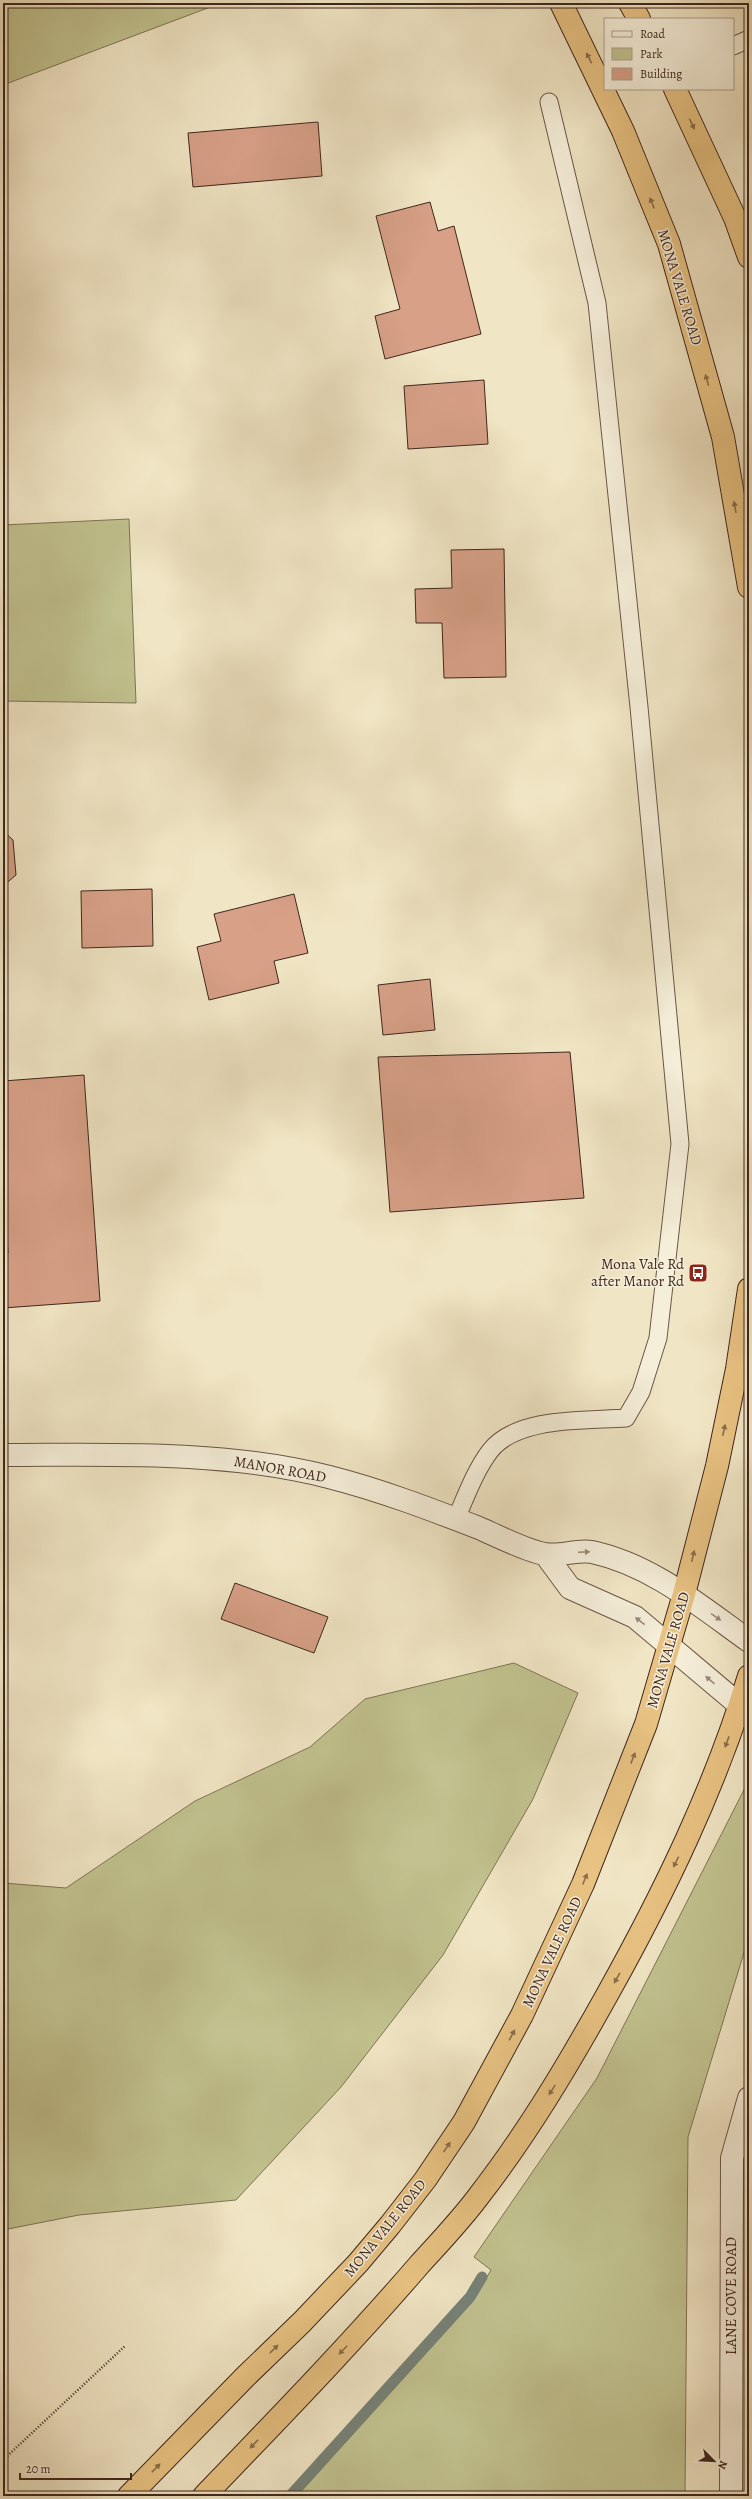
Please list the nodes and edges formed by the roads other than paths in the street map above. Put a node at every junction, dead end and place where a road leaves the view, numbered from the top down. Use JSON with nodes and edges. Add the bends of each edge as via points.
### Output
{"nodes":[{"id":1,"x":561,"y":3,"type":"edge"},
{"id":2,"x":630,"y":3,"type":"edge"},
{"id":3,"x":638,"y":18,"type":"edge"},
{"id":4,"x":749,"y":39,"type":"edge"},
{"id":5,"x":734,"y":46,"type":"edge"},
{"id":6,"x":675,"y":90,"type":"edge"},
{"id":7,"x":549,"y":102,"type":"dead end"},
{"id":8,"x":749,"y":257,"type":"edge"},
{"id":9,"x":749,"y":587,"type":"edge"},
{"id":10,"x":749,"y":1289,"type":"edge"},
{"id":11,"x":3,"y":1455,"type":"edge"},
{"id":12,"x":456,"y":1519,"type":"junction"},
{"id":13,"x":545,"y":1554,"type":"junction"},
{"id":14,"x":684,"y":1594,"type":"junction"},
{"id":15,"x":749,"y":1641,"type":"edge"},
{"id":16,"x":670,"y":1646,"type":"junction"},
{"id":17,"x":749,"y":1676,"type":"edge"},
{"id":18,"x":744,"y":1710,"type":"edge"},
{"id":19,"x":749,"y":2098,"type":"edge"},
{"id":20,"x":129,"y":2496,"type":"edge"},
{"id":21,"x":204,"y":2496,"type":"edge"},
{"id":22,"x":731,"y":2496,"type":"edge"}],
"edges":[{"from":9,"to":1,"type":"highway","name":"MONA VALE ROAD","one_way":true,"via":[[724,437],[669,244],[623,131]]},
{"from":2,"to":3,"type":"highway"},
{"from":4,"to":5,"type":"lane"},
{"from":6,"to":8,"type":"highway","one_way":true,"via":[[735,218]]},
{"from":7,"to":12,"type":"lane","via":[[597,303],[641,723],[680,1144],[658,1338],[641,1392],[626,1418],[548,1424],[521,1429],[503,1439],[491,1450],[478,1469]]},
{"from":14,"to":10,"type":"highway","name":"MONA VALE ROAD","one_way":true,"via":[[728,1414]]},
{"from":11,"to":12,"type":"street","name":"MANOR ROAD","via":[[191,1456],[261,1464],[329,1477]]},
{"from":12,"to":13,"type":"street","name":"MANOR ROAD"},
{"from":13,"to":14,"type":"street","name":"MANOR ROAD","one_way":true,"via":[[590,1552],[648,1572]]},
{"from":16,"to":13,"type":"street","one_way":true,"via":[[635,1617],[570,1588]]},
{"from":14,"to":15,"type":"street","one_way":true},
{"from":14,"to":16,"type":"highway","name":"MONA VALE ROAD"},
{"from":18,"to":16,"type":"street","one_way":true},
{"from":20,"to":16,"type":"highway","name":"MONA VALE ROAD","one_way":true,"via":[[358,2263],[425,2180],[464,2122],[522,2015],[583,1884],[646,1724]]},
{"from":17,"to":18,"type":"highway"},
{"from":18,"to":21,"type":"highway","one_way":true,"via":[[691,1832],[661,1893],[572,2059],[532,2123],[477,2199],[375,2316]]},
{"from":19,"to":22,"type":"street","name":"LANE COVE ROAD","via":[[732,2158]]}]}
